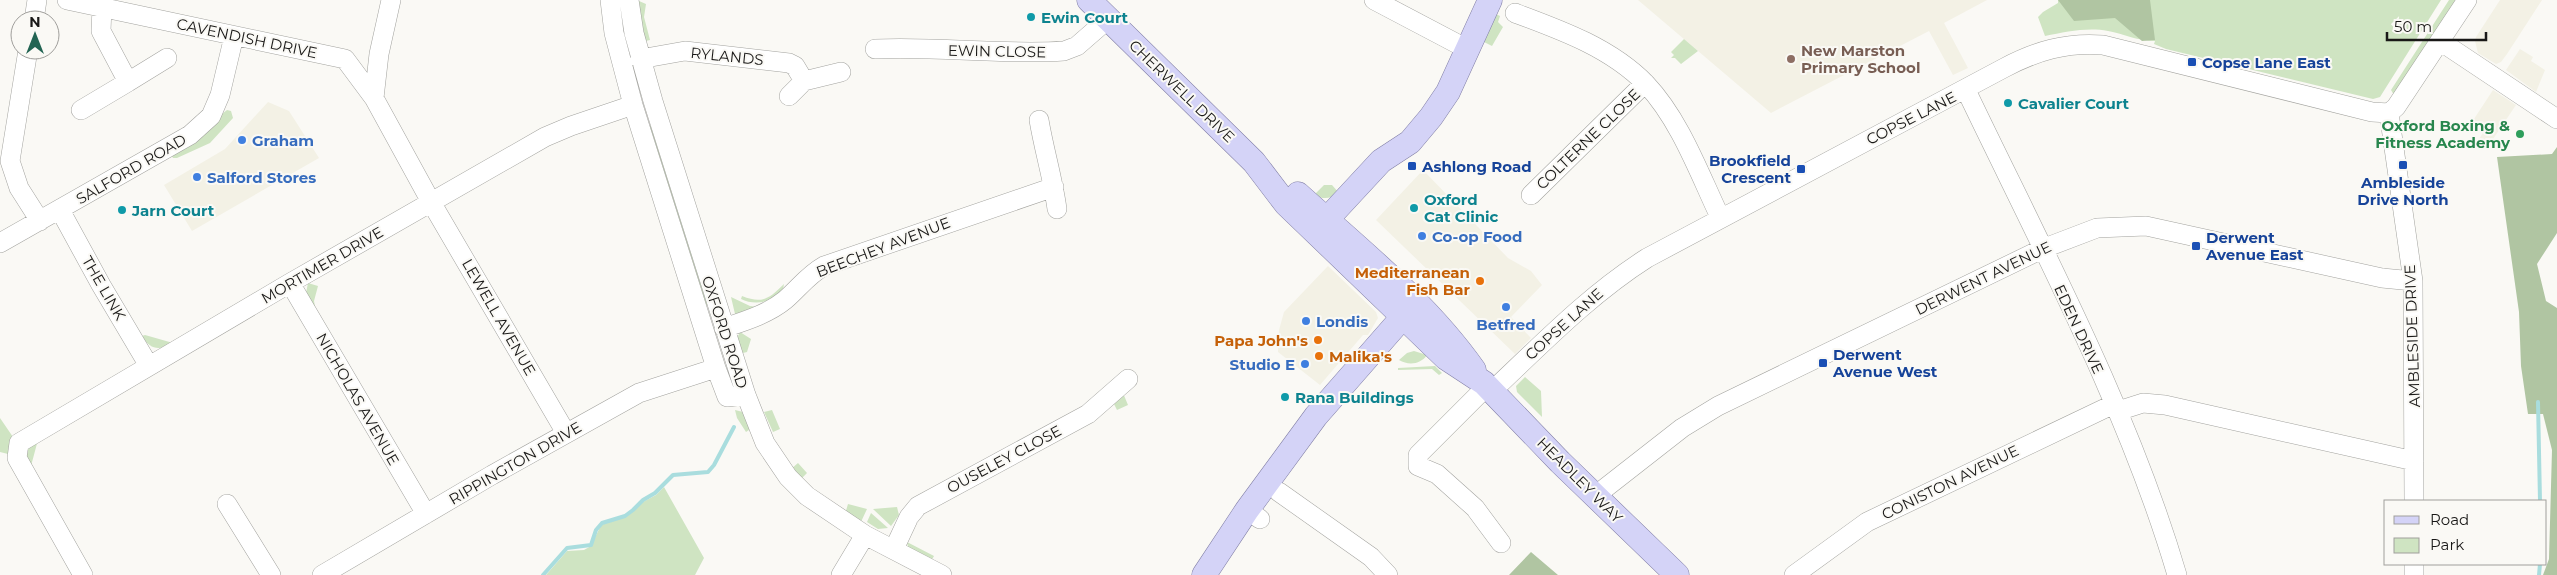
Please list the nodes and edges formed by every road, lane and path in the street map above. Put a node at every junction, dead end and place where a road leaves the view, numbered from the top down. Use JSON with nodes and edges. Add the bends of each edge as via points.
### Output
{"nodes":[{"id":1,"x":66,"y":0,"type":"edge"},
{"id":2,"x":390,"y":0,"type":"edge"},
{"id":3,"x":1088,"y":0,"type":"edge"},
{"id":4,"x":1374,"y":0,"type":"edge"},
{"id":5,"x":1490,"y":0,"type":"edge"},
{"id":6,"x":2467,"y":0,"type":"edge"},
{"id":7,"x":619,"y":1,"type":"edge"},
{"id":8,"x":125,"y":6,"type":"edge"},
{"id":9,"x":102,"y":7,"type":"junction"},
{"id":10,"x":1516,"y":13,"type":"dead end"},
{"id":11,"x":1108,"y":19,"type":"junction"},
{"id":12,"x":234,"y":36,"type":"junction"},
{"id":13,"x":2440,"y":41,"type":"junction"},
{"id":14,"x":875,"y":49,"type":"dead end"},
{"id":15,"x":1469,"y":50,"type":"junction"},
{"id":16,"x":379,"y":54,"type":"junction"},
{"id":17,"x":168,"y":58,"type":"dead end"},
{"id":18,"x":345,"y":59,"type":"junction"},
{"id":19,"x":640,"y":59,"type":"junction"},
{"id":20,"x":26,"y":60,"type":"edge"},
{"id":21,"x":841,"y":72,"type":"dead end"},
{"id":22,"x":804,"y":81,"type":"junction"},
{"id":23,"x":128,"y":82,"type":"junction"},
{"id":24,"x":1646,"y":83,"type":"junction"},
{"id":25,"x":1966,"y":90,"type":"junction"},
{"id":26,"x":789,"y":96,"type":"dead end"},
{"id":27,"x":374,"y":98,"type":"junction"},
{"id":28,"x":633,"y":105,"type":"junction"},
{"id":29,"x":81,"y":110,"type":"dead end"},
{"id":30,"x":2389,"y":113,"type":"junction"},
{"id":31,"x":2557,"y":119,"type":"edge"},
{"id":32,"x":1039,"y":120,"type":"dead end"},
{"id":33,"x":1254,"y":162,"type":"junction"},
{"id":34,"x":1054,"y":187,"type":"junction"},
{"id":35,"x":1531,"y":195,"type":"dead end"},
{"id":36,"x":432,"y":202,"type":"junction"},
{"id":37,"x":60,"y":210,"type":"junction"},
{"id":38,"x":1057,"y":210,"type":"dead end"},
{"id":39,"x":1720,"y":217,"type":"junction"},
{"id":40,"x":40,"y":221,"type":"junction"},
{"id":41,"x":1327,"y":231,"type":"junction"},
{"id":42,"x":0,"y":243,"type":"edge"},
{"id":43,"x":2042,"y":249,"type":"junction"},
{"id":44,"x":2413,"y":280,"type":"junction"},
{"id":45,"x":290,"y":283,"type":"junction"},
{"id":46,"x":1414,"y":311,"type":"junction"},
{"id":47,"x":724,"y":328,"type":"junction"},
{"id":48,"x":149,"y":366,"type":"junction"},
{"id":49,"x":716,"y":368,"type":"junction"},
{"id":50,"x":1128,"y":379,"type":"dead end"},
{"id":51,"x":1487,"y":387,"type":"junction"},
{"id":52,"x":746,"y":395,"type":"junction"},
{"id":53,"x":2116,"y":407,"type":"junction"},
{"id":54,"x":1326,"y":415,"type":"junction"},
{"id":55,"x":566,"y":433,"type":"junction"},
{"id":56,"x":2414,"y":461,"type":"junction"},
{"id":57,"x":1278,"y":492,"type":"junction"},
{"id":58,"x":1595,"y":496,"type":"junction"},
{"id":59,"x":2414,"y":500,"type":"edge"},
{"id":60,"x":227,"y":504,"type":"dead end"},
{"id":61,"x":426,"y":514,"type":"junction"},
{"id":62,"x":1253,"y":514,"type":"junction"},
{"id":63,"x":865,"y":535,"type":"junction"},
{"id":64,"x":1501,"y":543,"type":"dead end"},
{"id":65,"x":894,"y":549,"type":"junction"},
{"id":66,"x":83,"y":575,"type":"edge"},
{"id":67,"x":271,"y":575,"type":"edge"},
{"id":68,"x":322,"y":575,"type":"edge"},
{"id":69,"x":841,"y":575,"type":"edge"},
{"id":70,"x":942,"y":575,"type":"edge"},
{"id":71,"x":1204,"y":575,"type":"edge"},
{"id":72,"x":1222,"y":575,"type":"edge"},
{"id":73,"x":1388,"y":575,"type":"edge"},
{"id":74,"x":1677,"y":575,"type":"edge"},
{"id":75,"x":1794,"y":575,"type":"edge"},
{"id":76,"x":2177,"y":575,"type":"edge"}],
"edges":[{"from":1,"to":9,"type":"street","name":"CAVENDISH DRIVE"},
{"from":2,"to":16,"type":"street"},
{"from":3,"to":11,"type":"main road","name":"CHERWELL DRIVE"},
{"from":4,"to":15,"type":"street"},
{"from":5,"to":15,"type":"main road"},
{"from":6,"to":13,"type":"street"},
{"from":7,"to":19,"type":"street","name":"OXFORD ROAD"},
{"from":7,"to":28,"type":"street","name":"OXFORD ROAD","via":[[614,33]]},
{"from":8,"to":9,"type":"street","name":"CAVENDISH DRIVE"},
{"from":8,"to":12,"type":"street","name":"CAVENDISH DRIVE"},
{"from":9,"to":23,"type":"street","via":[[101,31]]},
{"from":10,"to":24,"type":"street","via":[[1602,51]]},
{"from":11,"to":14,"type":"street","name":"EWIN CLOSE","via":[[1077,46],[1064,51]]},
{"from":11,"to":33,"type":"main road","name":"CHERWELL DRIVE"},
{"from":12,"to":18,"type":"street","name":"CAVENDISH DRIVE"},
{"from":12,"to":37,"type":"street","name":"SALFORD ROAD","via":[[220,95],[211,116],[190,135]]},
{"from":13,"to":30,"type":"street"},
{"from":13,"to":31,"type":"street"},
{"from":15,"to":41,"type":"main road","via":[[1448,92],[1410,142],[1394,171],[1365,190]]},
{"from":16,"to":18,"type":"street","name":"CAVENDISH DRIVE","via":[[366,60]]},
{"from":16,"to":27,"type":"street"},
{"from":17,"to":23,"type":"street"},
{"from":18,"to":27,"type":"street"},
{"from":19,"to":22,"type":"street","name":"RYLANDS","via":[[685,51],[789,63],[795,66]]},
{"from":19,"to":47,"type":"street","name":"OXFORD ROAD"},
{"from":20,"to":40,"type":"street","via":[[10,161],[19,188]]},
{"from":21,"to":22,"type":"street"},
{"from":22,"to":26,"type":"street"},
{"from":23,"to":29,"type":"street"},
{"from":24,"to":35,"type":"street","name":"COLTERNE CLOSE"},
{"from":24,"to":39,"type":"street","via":[[1679,133]]},
{"from":25,"to":30,"type":"street","name":"COPSE LANE","via":[[2029,56],[2058,46],[2088,44],[2145,54],[2372,112]]},
{"from":25,"to":39,"type":"street","name":"COPSE LANE"},
{"from":25,"to":43,"type":"street","name":"EDEN DRIVE"},
{"from":27,"to":36,"type":"street","name":"LEWELL AVENUE"},
{"from":28,"to":36,"type":"street","name":"MORTIMER DRIVE","via":[[545,137]]},
{"from":28,"to":49,"type":"street","name":"OXFORD ROAD"},
{"from":30,"to":44,"type":"street","name":"AMBLESIDE DRIVE"},
{"from":32,"to":34,"type":"street"},
{"from":33,"to":41,"type":"main road","name":"CHERWELL DRIVE","via":[[1305,201]]},
{"from":33,"to":41,"type":"main road","name":"CHERWELL DRIVE","via":[[1286,204]]},
{"from":34,"to":38,"type":"street"},
{"from":34,"to":47,"type":"street","name":"BEECHEY AVENUE","via":[[824,266],[809,275],[771,310]]},
{"from":36,"to":45,"type":"street","name":"MORTIMER DRIVE"},
{"from":36,"to":55,"type":"street","name":"LEWELL AVENUE"},
{"from":37,"to":40,"type":"street","name":"SALFORD ROAD"},
{"from":37,"to":48,"type":"street","name":"THE LINK"},
{"from":39,"to":51,"type":"street","name":"COPSE LANE","via":[[1647,258],[1600,290]]},
{"from":40,"to":42,"type":"street","name":"SALFORD ROAD"},
{"from":41,"to":46,"type":"main road","name":"CHERWELL DRIVE"},
{"from":43,"to":44,"type":"street","name":"DERWENT AVENUE","via":[[2097,228],[2146,226],[2382,278]]},
{"from":43,"to":53,"type":"street","name":"EDEN DRIVE"},
{"from":43,"to":58,"type":"street","name":"DERWENT AVENUE","via":[[1699,416]]},
{"from":44,"to":56,"type":"street","name":"AMBLESIDE DRIVE"},
{"from":45,"to":48,"type":"street","name":"MORTIMER DRIVE"},
{"from":45,"to":61,"type":"street","name":"NICHOLAS AVENUE"},
{"from":46,"to":51,"type":"main road","name":"HEADLEY WAY","via":[[1446,358]]},
{"from":46,"to":54,"type":"main road","via":[[1380,364]]},
{"from":47,"to":52,"type":"street","name":"OXFORD ROAD"},
{"from":48,"to":66,"type":"street","name":"MORTIMER DRIVE","via":[[19,443],[17,458]]},
{"from":49,"to":52,"type":"street","name":"OXFORD ROAD","via":[[727,397]]},
{"from":49,"to":55,"type":"street","name":"RIPPINGTON DRIVE","via":[[639,393]]},
{"from":50,"to":65,"type":"street","name":"OUSELEY CLOSE","via":[[1088,414],[918,506]]},
{"from":51,"to":58,"type":"main road","name":"HEADLEY WAY"},
{"from":51,"to":64,"type":"street","name":"COPSE LANE","via":[[1418,455],[1418,466],[1437,474],[1475,508]]},
{"from":52,"to":63,"type":"street","via":[[765,443],[788,477],[807,496]]},
{"from":53,"to":56,"type":"street","name":"CONISTON AVENUE","via":[[2143,403],[2165,405]]},
{"from":53,"to":75,"type":"street","name":"CONISTON AVENUE","via":[[1867,522]]},
{"from":53,"to":76,"type":"street","name":"EDEN DRIVE","via":[[2151,493]]},
{"from":54,"to":57,"type":"main road"},
{"from":54,"to":62,"type":"main road"},
{"from":55,"to":61,"type":"street","name":"RIPPINGTON DRIVE"},
{"from":56,"to":59,"type":"street","name":"AMBLESIDE DRIVE"},
{"from":57,"to":62,"type":"main road"},
{"from":57,"to":73,"type":"street","via":[[1371,557]]},
{"from":58,"to":74,"type":"main road","name":"HEADLEY WAY"},
{"from":60,"to":67,"type":"street"},
{"from":61,"to":68,"type":"street","name":"RIPPINGTON DRIVE"},
{"from":62,"to":71,"type":"main road"},
{"from":62,"to":72,"type":"main road"},
{"from":63,"to":65,"type":"street"},
{"from":63,"to":69,"type":"street"},
{"from":65,"to":70,"type":"street"}]}
